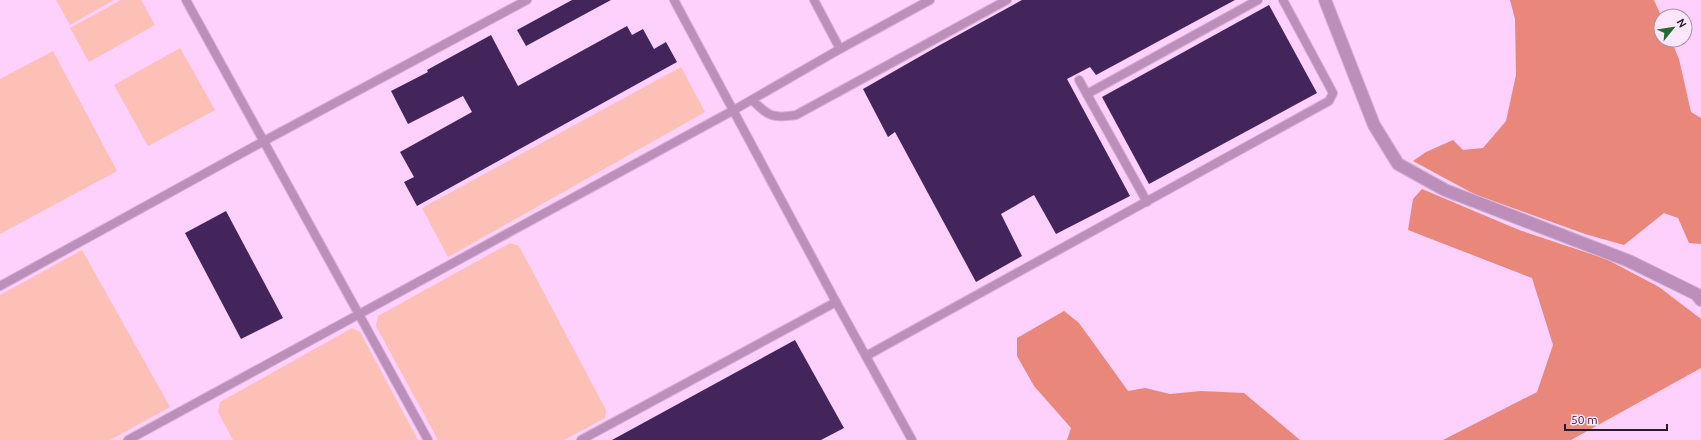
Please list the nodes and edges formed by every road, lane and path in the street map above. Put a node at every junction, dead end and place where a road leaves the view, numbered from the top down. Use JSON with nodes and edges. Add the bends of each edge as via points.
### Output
{"nodes":[{"id":1,"x":186,"y":0,"type":"edge"},
{"id":2,"x":527,"y":0,"type":"edge"},
{"id":3,"x":674,"y":0,"type":"edge"},
{"id":4,"x":814,"y":0,"type":"edge"},
{"id":5,"x":930,"y":0,"type":"edge"},
{"id":6,"x":1006,"y":0,"type":"edge"},
{"id":7,"x":1258,"y":0,"type":"edge"},
{"id":8,"x":1283,"y":0,"type":"edge"},
{"id":9,"x":1325,"y":0,"type":"edge"},
{"id":10,"x":840,"y":49,"type":"junction"},
{"id":11,"x":1079,"y":80,"type":"dead end"},
{"id":12,"x":1087,"y":94,"type":"junction"},
{"id":13,"x":752,"y":100,"type":"junction"},
{"id":14,"x":734,"y":110,"type":"junction"},
{"id":15,"x":264,"y":141,"type":"junction"},
{"id":16,"x":1147,"y":202,"type":"junction"},
{"id":17,"x":0,"y":286,"type":"edge"},
{"id":18,"x":1701,"y":300,"type":"edge"},
{"id":19,"x":836,"y":302,"type":"junction"},
{"id":20,"x":359,"y":315,"type":"junction"},
{"id":21,"x":866,"y":356,"type":"junction"},
{"id":22,"x":128,"y":440,"type":"edge"},
{"id":23,"x":428,"y":440,"type":"edge"},
{"id":24,"x":581,"y":440,"type":"edge"},
{"id":25,"x":912,"y":440,"type":"edge"}],
"edges":[{"from":1,"to":15,"type":"lane"},
{"from":2,"to":15,"type":"lane"},
{"from":3,"to":14,"type":"lane"},
{"from":4,"to":10,"type":"lane"},
{"from":5,"to":10,"type":"lane"},
{"from":6,"to":13,"type":"lane","via":[[796,115],[779,118],[766,113]]},
{"from":7,"to":12,"type":"lane"},
{"from":8,"to":16,"type":"lane","via":[[1333,93],[1329,101]]},
{"from":9,"to":18,"type":"street","via":[[1374,125],[1398,164],[1445,190],[1629,261],[1696,294]]},
{"from":10,"to":13,"type":"lane"},
{"from":11,"to":12,"type":"lane"},
{"from":12,"to":16,"type":"lane"},
{"from":13,"to":14,"type":"lane"},
{"from":14,"to":19,"type":"lane"},
{"from":14,"to":20,"type":"lane"},
{"from":15,"to":17,"type":"lane"},
{"from":15,"to":20,"type":"lane"},
{"from":16,"to":21,"type":"lane"},
{"from":19,"to":21,"type":"lane"},
{"from":19,"to":24,"type":"lane"},
{"from":20,"to":22,"type":"lane"},
{"from":20,"to":23,"type":"lane"},
{"from":21,"to":25,"type":"lane"}]}
